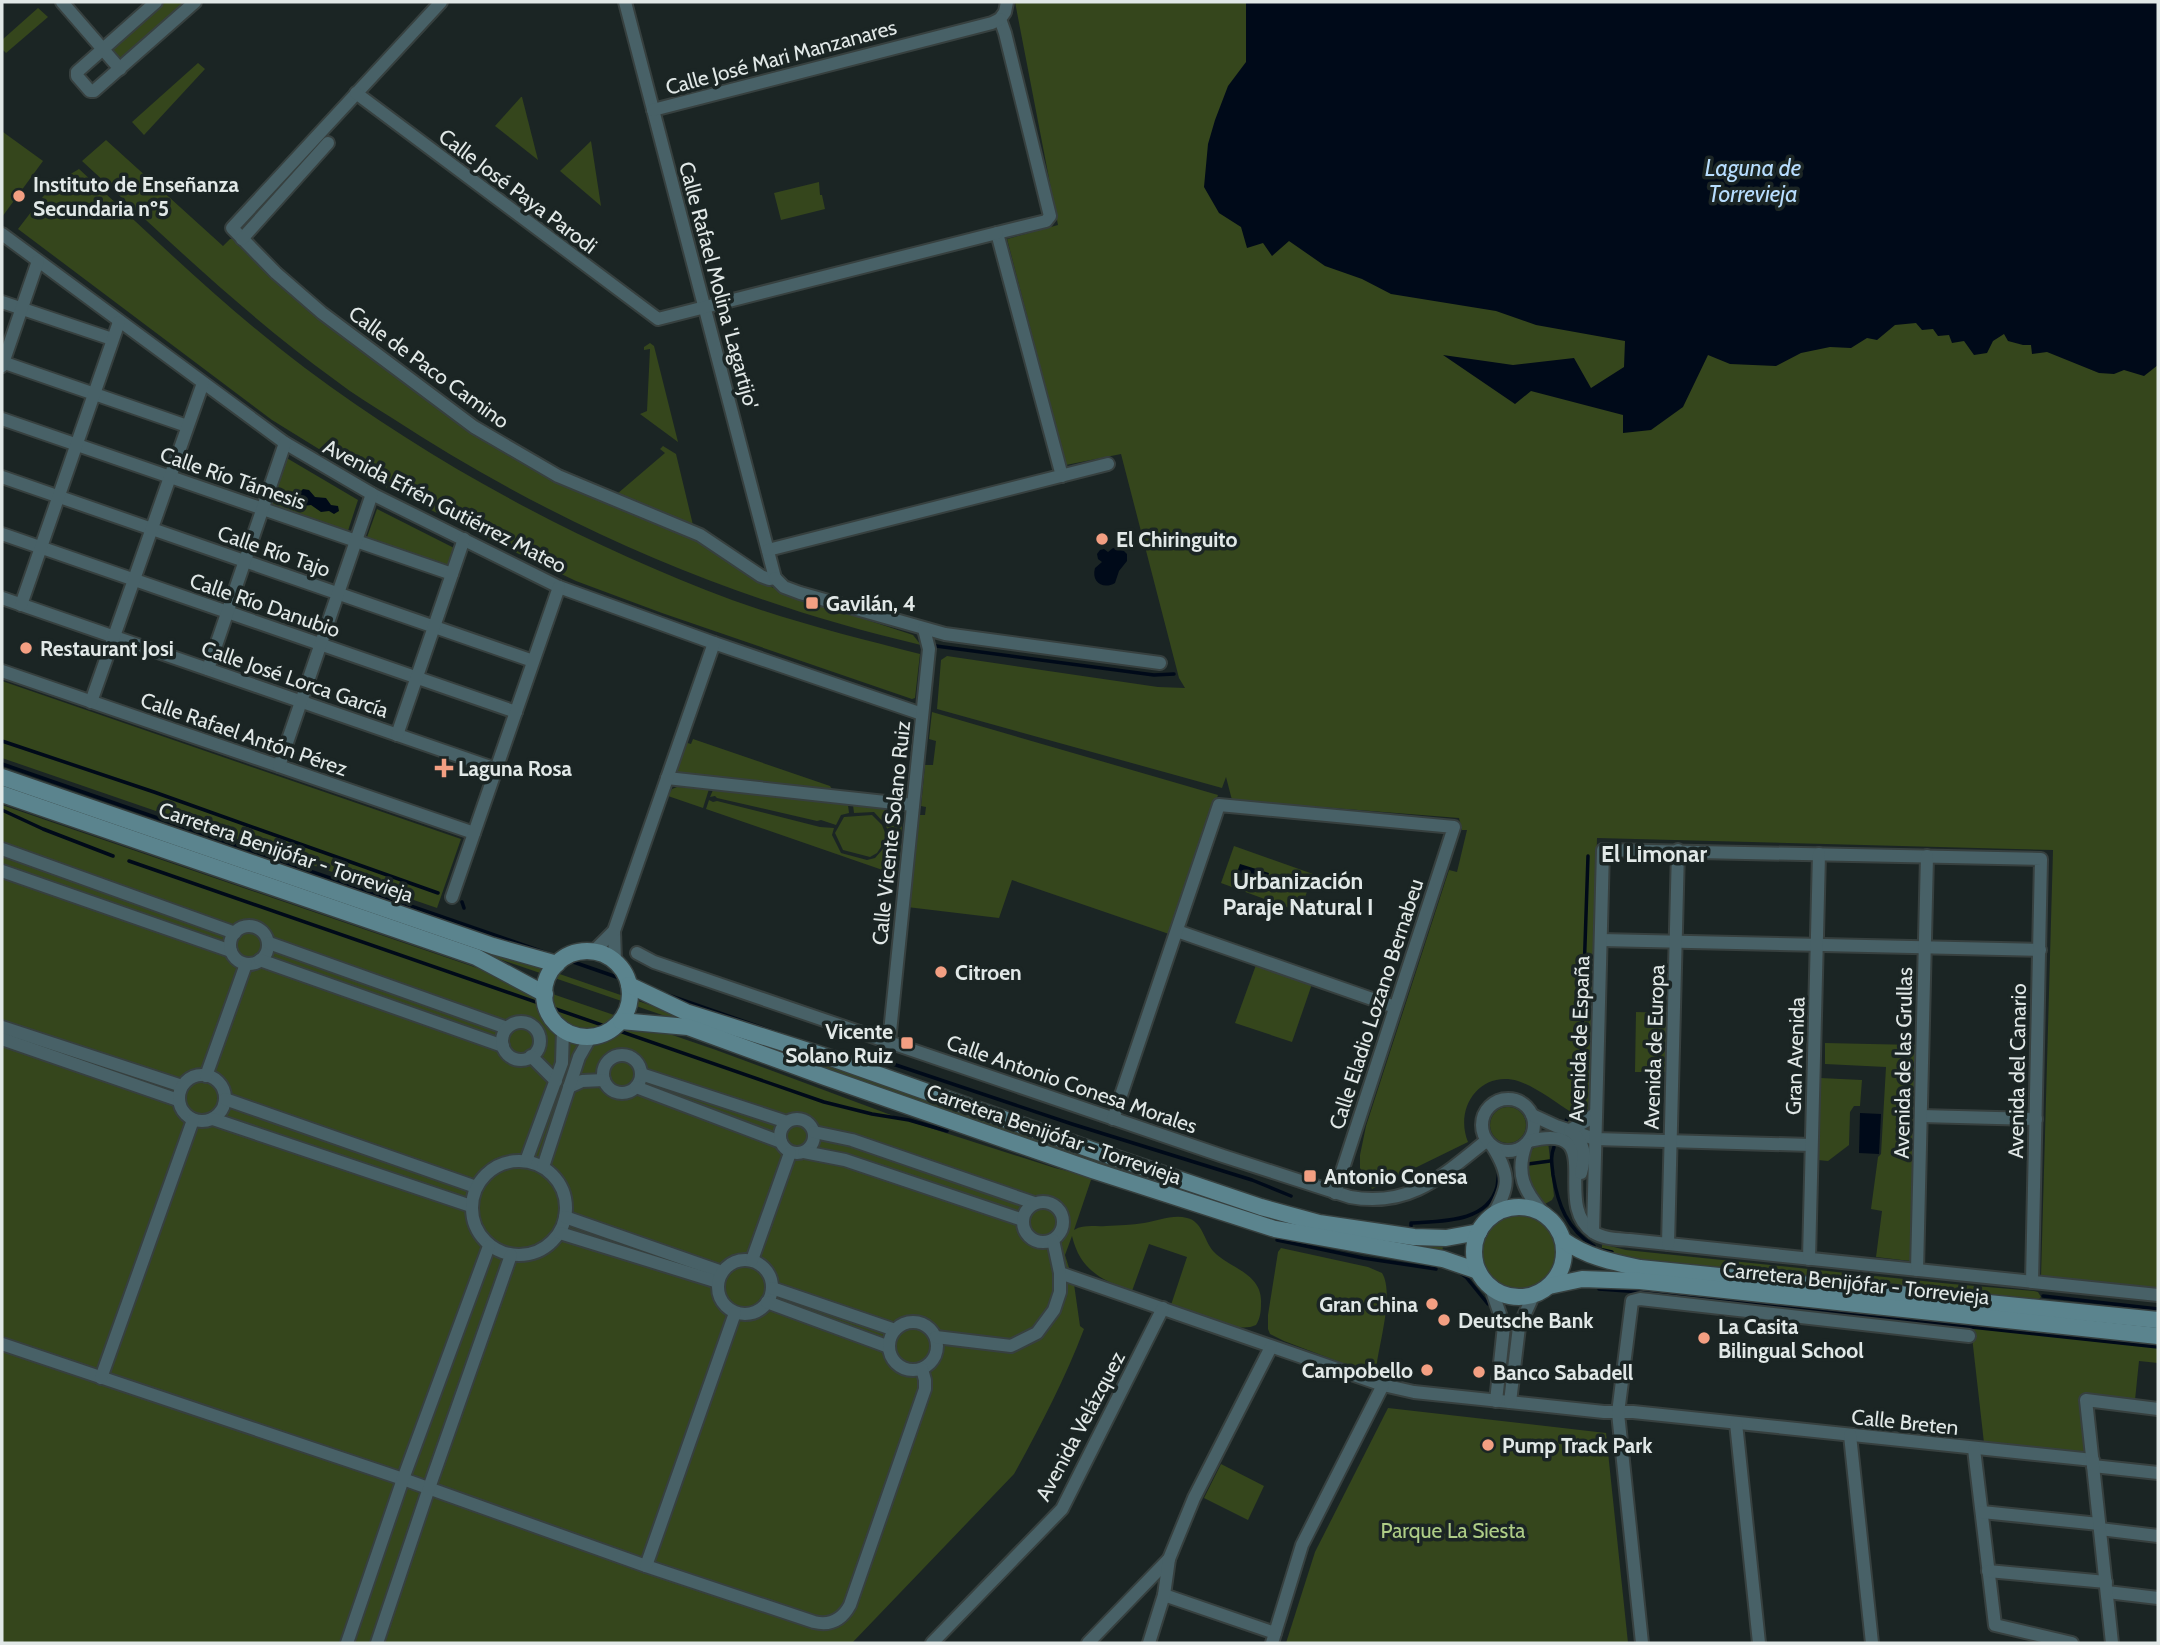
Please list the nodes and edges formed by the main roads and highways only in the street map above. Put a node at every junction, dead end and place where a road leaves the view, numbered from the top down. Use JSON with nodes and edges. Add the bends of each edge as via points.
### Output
{"nodes":[{"id":1,"x":2,"y":777,"type":"edge"},
{"id":2,"x":2,"y":794,"type":"edge"},
{"id":3,"x":557,"y":964,"type":"junction"},
{"id":4,"x":629,"y":985,"type":"junction"},
{"id":5,"x":545,"y":994,"type":"junction"},
{"id":6,"x":621,"y":1021,"type":"junction"},
{"id":7,"x":1479,"y":1232,"type":"junction"},
{"id":8,"x":1563,"y":1240,"type":"junction"},
{"id":9,"x":1478,"y":1271,"type":"junction"},
{"id":10,"x":1549,"y":1286,"type":"junction"},
{"id":11,"x":2158,"y":1320,"type":"edge"},
{"id":12,"x":2158,"y":1336,"type":"edge"}],
"edges":[{"from":1,"to":3,"type":"main road","name":"Carretera Benijófar - Torrevieja"},
{"from":2,"to":5,"type":"main road","name":"Carretera Benijófar - Torrevieja","via":[[476,957]]},
{"from":3,"to":4,"type":"main road","via":[[571,954],[599,952],[622,968]]},
{"from":3,"to":5,"type":"main road"},
{"from":4,"to":6,"type":"main road","via":[[628,1008]]},
{"from":4,"to":7,"type":"main road","name":"Carretera Benijófar - Torrevieja","via":[[686,1012],[1261,1207],[1318,1223],[1414,1237]]},
{"from":5,"to":6,"type":"main road","via":[[549,1014],[576,1035],[611,1030]]},
{"from":6,"to":9,"type":"main road","name":"Carretera Benijófar - Torrevieja","via":[[688,1027],[1095,1171],[1275,1229],[1443,1259]]},
{"from":7,"to":8,"type":"main road","via":[[1505,1209],[1532,1208],[1556,1225]]},
{"from":7,"to":9,"type":"main road","via":[[1474,1247]]},
{"from":8,"to":10,"type":"main road","via":[[1564,1262]]},
{"from":8,"to":11,"type":"main road","name":"Carretera Benijófar - Torrevieja","via":[[1598,1259],[1640,1268]]},
{"from":9,"to":10,"type":"main road","via":[[1491,1288],[1511,1297],[1533,1296]]},
{"from":10,"to":12,"type":"main road","name":"Carretera Benijófar - Torrevieja","via":[[1582,1279],[1640,1281]]}]}
